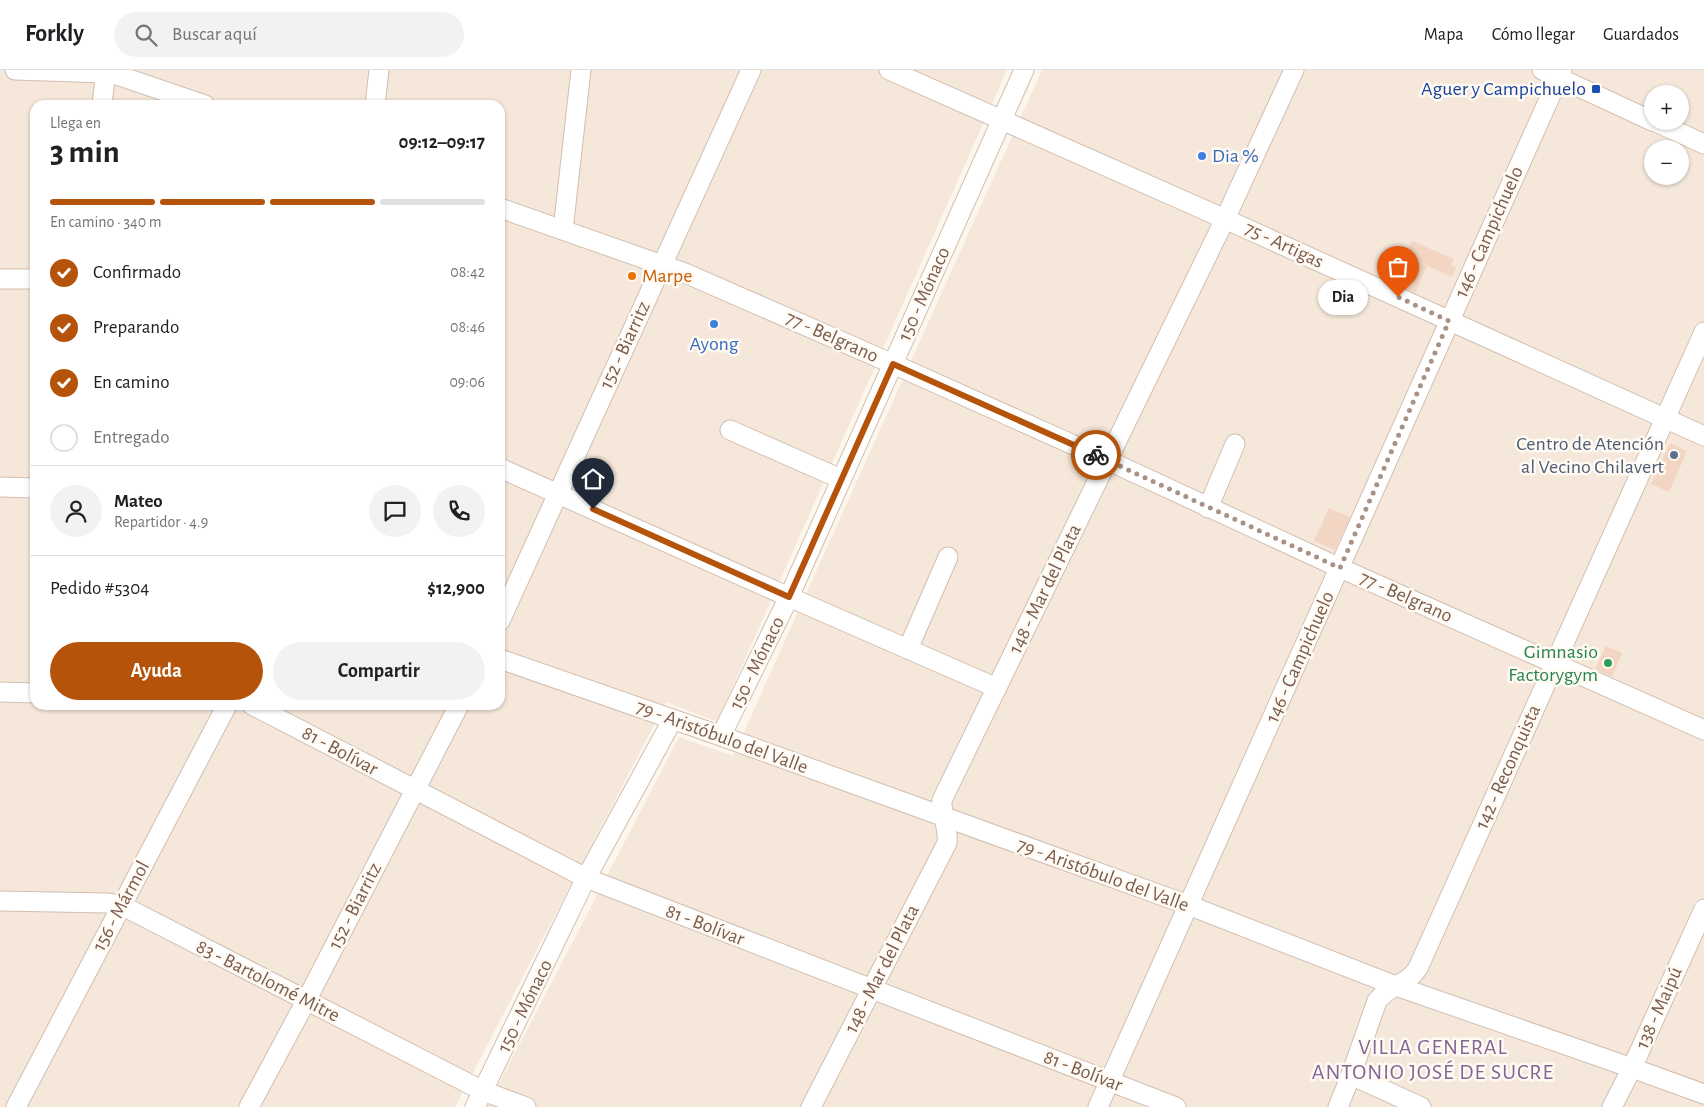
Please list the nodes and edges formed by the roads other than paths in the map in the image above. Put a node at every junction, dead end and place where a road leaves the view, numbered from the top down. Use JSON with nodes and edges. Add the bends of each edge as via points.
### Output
{"nodes":[{"id":1,"x":14,"y":70,"type":"edge"},
{"id":2,"x":379,"y":70,"type":"edge"},
{"id":3,"x":581,"y":70,"type":"edge"},
{"id":4,"x":751,"y":70,"type":"edge"},
{"id":5,"x":889,"y":70,"type":"edge"},
{"id":6,"x":1024,"y":70,"type":"edge"},
{"id":7,"x":1294,"y":70,"type":"edge"},
{"id":8,"x":106,"y":71,"type":"edge"},
{"id":9,"x":1554,"y":72,"type":"edge"},
{"id":10,"x":103,"y":100,"type":"edge"},
{"id":11,"x":190,"y":100,"type":"edge"},
{"id":12,"x":376,"y":100,"type":"edge"},
{"id":13,"x":1644,"y":117,"type":"edge"},
{"id":14,"x":1002,"y":120,"type":"junction"},
{"id":15,"x":1673,"y":130,"type":"edge"},
{"id":16,"x":1704,"y":144,"type":"edge"},
{"id":17,"x":505,"y":210,"type":"edge"},
{"id":18,"x":1225,"y":219,"type":"junction"},
{"id":19,"x":563,"y":230,"type":"junction"},
{"id":20,"x":662,"y":264,"type":"junction"},
{"id":21,"x":0,"y":279,"type":"edge"},
{"id":22,"x":30,"y":279,"type":"edge"},
{"id":23,"x":1449,"y":321,"type":"junction"},
{"id":24,"x":1704,"y":332,"type":"edge"},
{"id":25,"x":893,"y":364,"type":"junction"},
{"id":26,"x":1665,"y":418,"type":"junction"},
{"id":27,"x":730,"y":430,"type":"dead end"},
{"id":28,"x":1704,"y":436,"type":"edge"},
{"id":29,"x":1235,"y":444,"type":"dead end"},
{"id":30,"x":1107,"y":460,"type":"junction"},
{"id":31,"x":505,"y":470,"type":"edge"},
{"id":32,"x":841,"y":479,"type":"junction"},
{"id":33,"x":0,"y":487,"type":"edge"},
{"id":34,"x":30,"y":488,"type":"edge"},
{"id":35,"x":557,"y":494,"type":"junction"},
{"id":36,"x":1208,"y":508,"type":"junction"},
{"id":37,"x":948,"y":557,"type":"dead end"},
{"id":38,"x":1340,"y":568,"type":"junction"},
{"id":39,"x":789,"y":597,"type":"junction"},
{"id":40,"x":505,"y":610,"type":"edge"},
{"id":41,"x":908,"y":649,"type":"junction"},
{"id":42,"x":505,"y":660,"type":"edge"},
{"id":43,"x":1555,"y":663,"type":"junction"},
{"id":44,"x":997,"y":688,"type":"junction"},
{"id":45,"x":0,"y":692,"type":"edge"},
{"id":46,"x":30,"y":693,"type":"edge"},
{"id":47,"x":224,"y":710,"type":"edge"},
{"id":48,"x":262,"y":710,"type":"edge"},
{"id":49,"x":456,"y":710,"type":"edge"},
{"id":50,"x":673,"y":719,"type":"junction"},
{"id":51,"x":1704,"y":730,"type":"edge"},
{"id":52,"x":721,"y":736,"type":"junction"},
{"id":53,"x":415,"y":790,"type":"junction"},
{"id":54,"x":944,"y":818,"type":"junction"},
{"id":55,"x":586,"y":878,"type":"junction"},
{"id":56,"x":0,"y":901,"type":"edge"},
{"id":57,"x":121,"y":905,"type":"junction"},
{"id":58,"x":1188,"y":905,"type":"junction"},
{"id":59,"x":1704,"y":909,"type":"edge"},
{"id":60,"x":1396,"y":986,"type":"junction"},
{"id":61,"x":872,"y":990,"type":"junction"},
{"id":62,"x":306,"y":1001,"type":"junction"},
{"id":63,"x":1632,"y":1068,"type":"junction"},
{"id":64,"x":1351,"y":1076,"type":"junction"},
{"id":65,"x":1110,"y":1080,"type":"junction"},
{"id":66,"x":1704,"y":1094,"type":"edge"},
{"id":67,"x":479,"y":1099,"type":"edge"},
{"id":68,"x":16,"y":1107,"type":"edge"},
{"id":69,"x":249,"y":1107,"type":"edge"},
{"id":70,"x":526,"y":1107,"type":"edge"},
{"id":71,"x":811,"y":1107,"type":"edge"},
{"id":72,"x":1098,"y":1107,"type":"edge"},
{"id":73,"x":1176,"y":1107,"type":"edge"},
{"id":74,"x":1338,"y":1107,"type":"edge"},
{"id":75,"x":1421,"y":1107,"type":"edge"},
{"id":76,"x":1612,"y":1107,"type":"edge"}],
"edges":[{"from":1,"to":8,"type":"street"},
{"from":2,"to":12,"type":"street"},
{"from":3,"to":19,"type":"street"},
{"from":4,"to":20,"type":"street","name":"152 - Biarritz"},
{"from":5,"to":14,"type":"street","name":"75 - Artigas"},
{"from":6,"to":14,"type":"street","name":"150 - Mónaco"},
{"from":7,"to":18,"type":"street","name":"148 - Mar del Plata"},
{"from":8,"to":10,"type":"street"},
{"from":8,"to":11,"type":"street"},
{"from":9,"to":13,"type":"street"},
{"from":9,"to":23,"type":"street","name":"146 - Campichuelo"},
{"from":14,"to":18,"type":"street","name":"75 - Artigas"},
{"from":14,"to":25,"type":"street","name":"150 - Mónaco"},
{"from":15,"to":16,"type":"street"},
{"from":17,"to":19,"type":"street","name":"77 - Belgrano"},
{"from":18,"to":23,"type":"street","name":"75 - Artigas"},
{"from":18,"to":30,"type":"street","name":"148 - Mar del Plata"},
{"from":19,"to":20,"type":"street","name":"77 - Belgrano"},
{"from":20,"to":25,"type":"street","name":"77 - Belgrano"},
{"from":20,"to":35,"type":"street","name":"152 - Biarritz"},
{"from":21,"to":22,"type":"street"},
{"from":23,"to":26,"type":"street","name":"75 - Artigas"},
{"from":23,"to":38,"type":"street","name":"146 - Campichuelo"},
{"from":24,"to":26,"type":"street","name":"142 - Reconquista"},
{"from":25,"to":30,"type":"street","name":"77 - Belgrano"},
{"from":25,"to":32,"type":"street","name":"150 - Mónaco"},
{"from":26,"to":28,"type":"street","name":"75 - Artigas"},
{"from":26,"to":43,"type":"street","name":"142 - Reconquista"},
{"from":27,"to":32,"type":"street"},
{"from":29,"to":36,"type":"street"},
{"from":30,"to":36,"type":"street","name":"77 - Belgrano"},
{"from":30,"to":44,"type":"street","name":"148 - Mar del Plata"},
{"from":31,"to":35,"type":"street"},
{"from":32,"to":39,"type":"street","name":"150 - Mónaco"},
{"from":33,"to":34,"type":"street"},
{"from":35,"to":39,"type":"street"},
{"from":35,"to":40,"type":"street","name":"152 - Biarritz"},
{"from":36,"to":38,"type":"street","name":"77 - Belgrano"},
{"from":37,"to":41,"type":"street"},
{"from":38,"to":43,"type":"street","name":"77 - Belgrano"},
{"from":38,"to":58,"type":"street","name":"146 - Campichuelo"},
{"from":39,"to":41,"type":"street"},
{"from":39,"to":52,"type":"street","name":"150 - Mónaco"},
{"from":41,"to":44,"type":"street"},
{"from":42,"to":50,"type":"street","name":"79 - Aristóbulo del Valle"},
{"from":43,"to":51,"type":"street","name":"77 - Belgrano"},
{"from":43,"to":60,"type":"street","name":"142 - Reconquista","via":[[1418,968],[1409,980]]},
{"from":44,"to":54,"type":"street","name":"148 - Mar del Plata","via":[[942,800]]},
{"from":45,"to":46,"type":"street"},
{"from":47,"to":57,"type":"street","name":"156 - Mármol"},
{"from":48,"to":53,"type":"street","name":"81 - Bolívar"},
{"from":49,"to":53,"type":"street","name":"152 - Biarritz"},
{"from":50,"to":52,"type":"street","name":"79 - Aristóbulo del Valle"},
{"from":50,"to":55,"type":"street","name":"150 - Mónaco"},
{"from":52,"to":54,"type":"street","name":"79 - Aristóbulo del Valle"},
{"from":53,"to":55,"type":"street","name":"81 - Bolívar"},
{"from":53,"to":62,"type":"street","name":"152 - Biarritz"},
{"from":54,"to":58,"type":"street","name":"79 - Aristóbulo del Valle"},
{"from":54,"to":61,"type":"street","name":"148 - Mar del Plata","via":[[948,842]]},
{"from":55,"to":61,"type":"street","name":"81 - Bolívar"},
{"from":55,"to":67,"type":"street","name":"150 - Mónaco"},
{"from":56,"to":57,"type":"street","name":"83 - Bartolomé Mitre"},
{"from":57,"to":62,"type":"street","name":"83 - Bartolomé Mitre"},
{"from":57,"to":68,"type":"street","name":"156 - Mármol"},
{"from":58,"to":60,"type":"street","name":"79 - Aristóbulo del Valle"},
{"from":58,"to":65,"type":"street","name":"146 - Campichuelo"},
{"from":59,"to":63,"type":"street","name":"138 - Maipú"},
{"from":60,"to":63,"type":"street","name":"79 - Aristóbulo del Valle"},
{"from":60,"to":64,"type":"street","name":"142 - Reconquista","via":[[1377,1001]]},
{"from":61,"to":65,"type":"street","name":"81 - Bolívar"},
{"from":61,"to":71,"type":"street","name":"148 - Mar del Plata"},
{"from":62,"to":67,"type":"street","name":"83 - Bartolomé Mitre"},
{"from":62,"to":69,"type":"street","name":"152 - Biarritz"},
{"from":63,"to":66,"type":"street","name":"79 - Aristóbulo del Valle"},
{"from":63,"to":76,"type":"street","name":"138 - Maipú"},
{"from":64,"to":74,"type":"street","name":"142 - Reconquista"},
{"from":64,"to":75,"type":"street"},
{"from":65,"to":72,"type":"street","name":"146 - Campichuelo"},
{"from":65,"to":73,"type":"street","name":"81 - Bolívar"},
{"from":67,"to":70,"type":"street","name":"83 - Bartolomé Mitre"}]}
